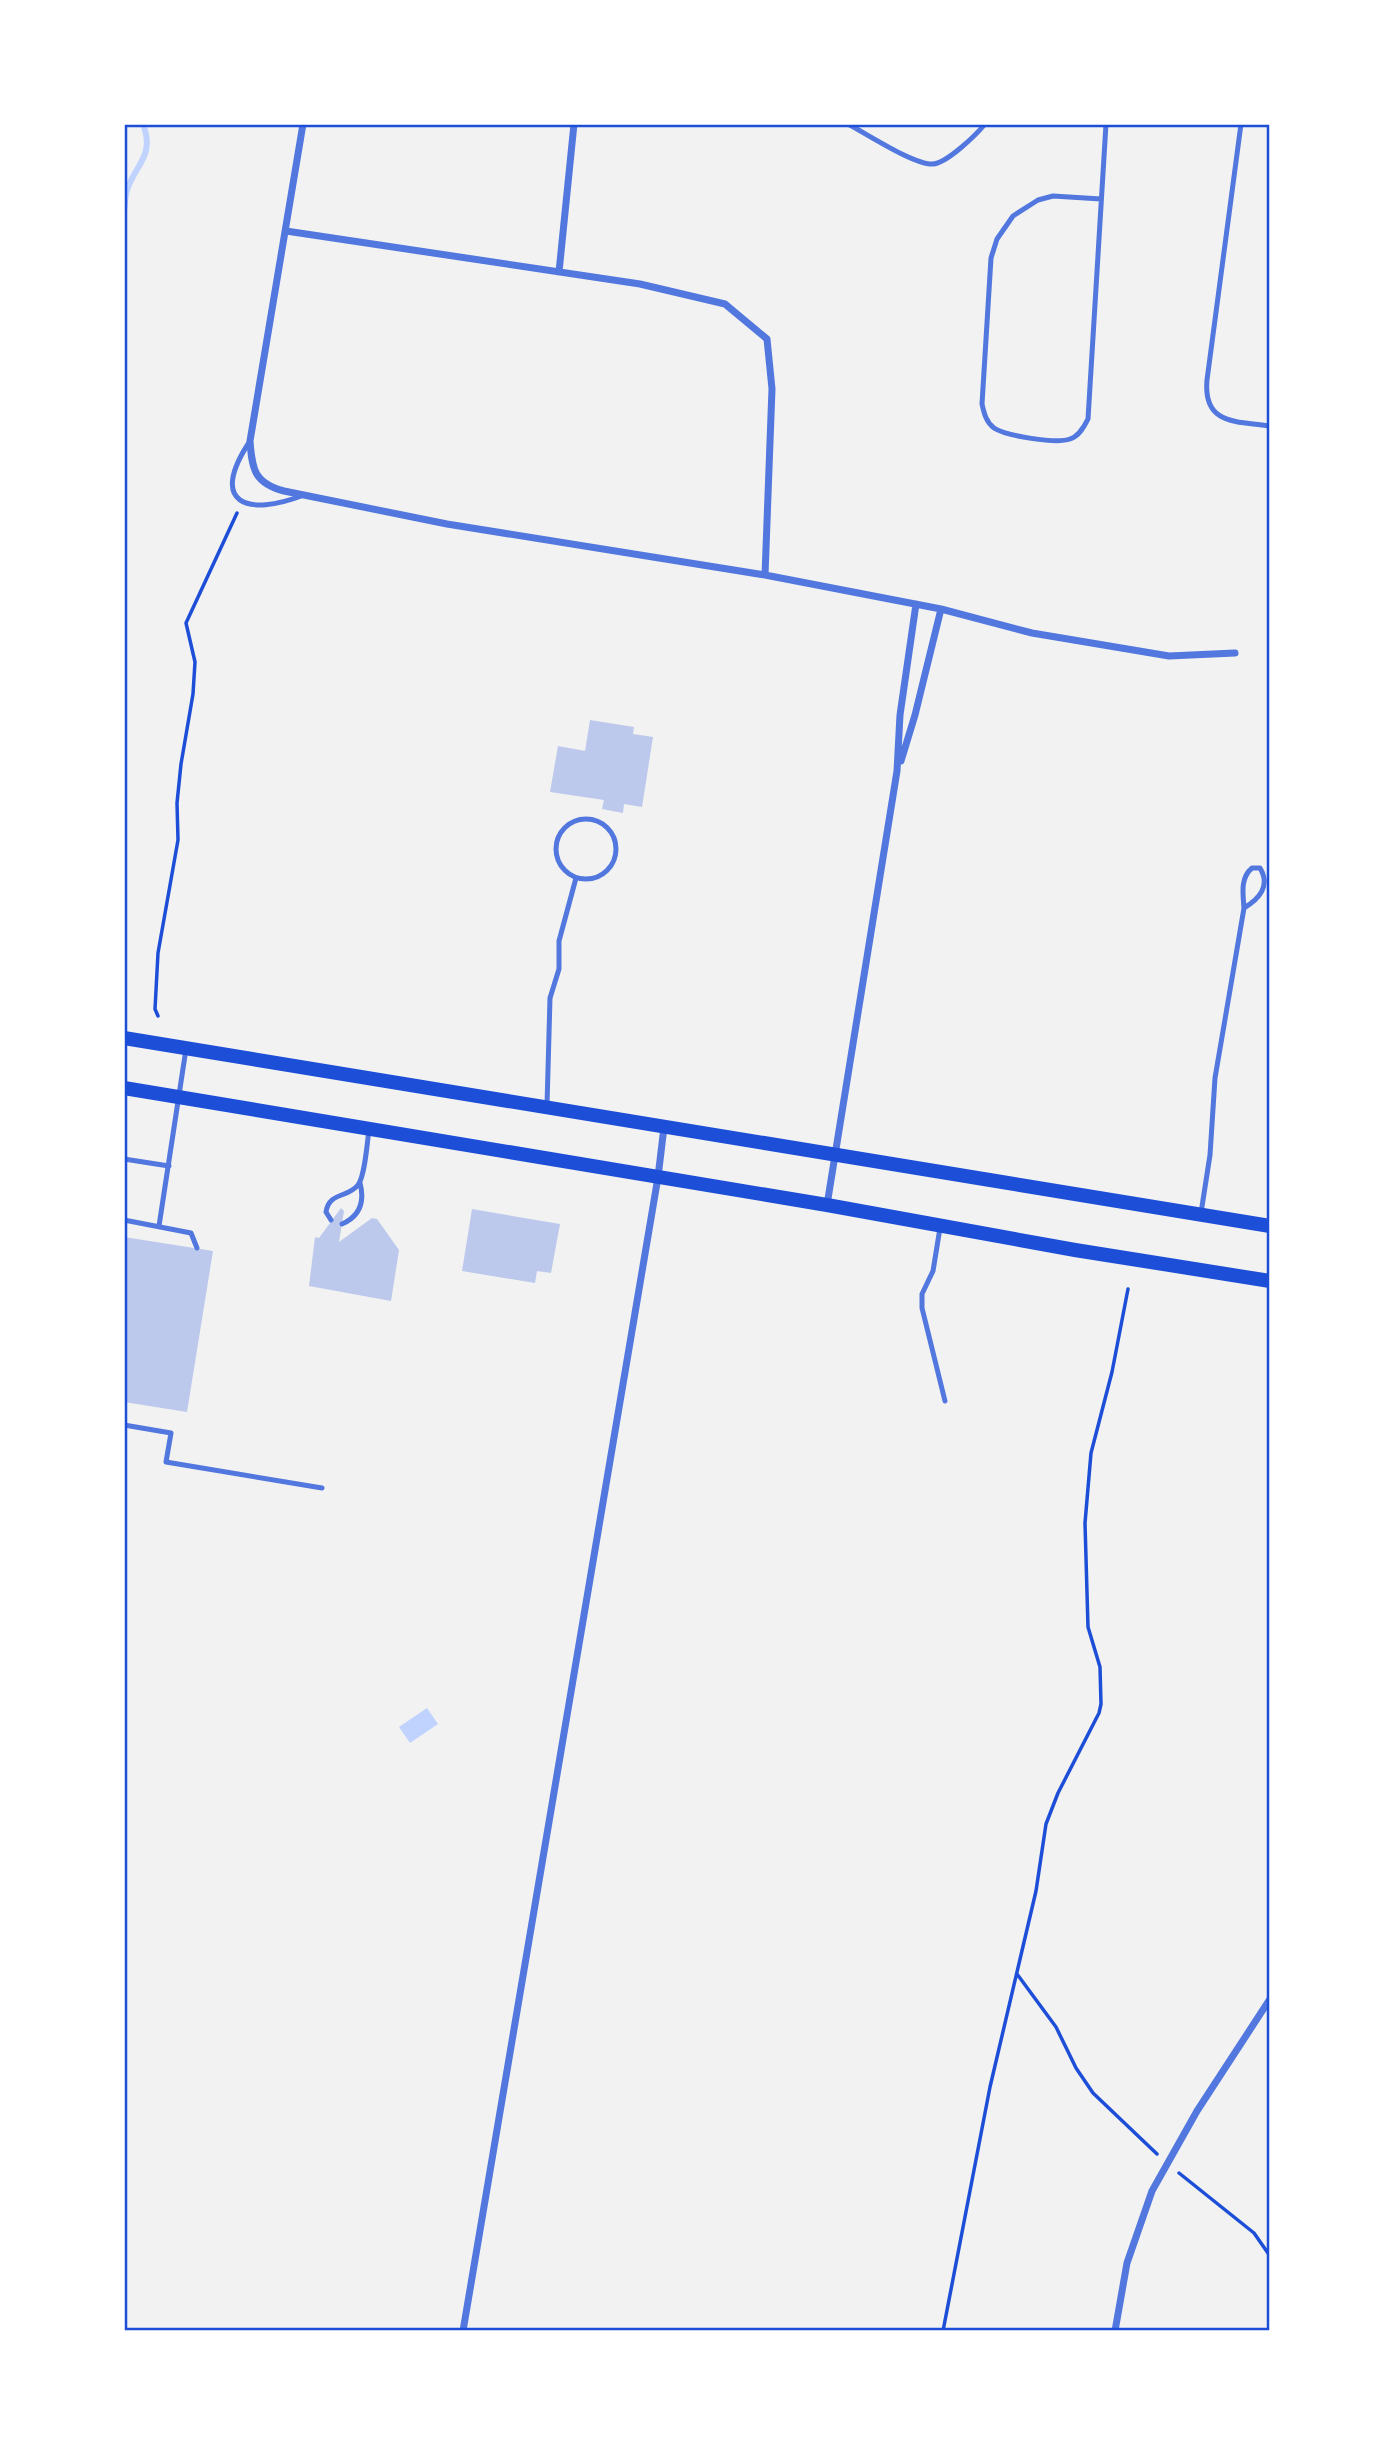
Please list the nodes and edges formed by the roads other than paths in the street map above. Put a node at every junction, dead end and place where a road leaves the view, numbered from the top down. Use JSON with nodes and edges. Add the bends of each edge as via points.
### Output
{"nodes":[{"id":1,"x":303,"y":124,"type":"edge"},
{"id":2,"x":574,"y":124,"type":"edge"},
{"id":3,"x":848,"y":124,"type":"edge"},
{"id":4,"x":985,"y":124,"type":"edge"},
{"id":5,"x":1106,"y":124,"type":"edge"},
{"id":6,"x":1241,"y":124,"type":"edge"},
{"id":7,"x":1101,"y":199,"type":"junction"},
{"id":8,"x":286,"y":231,"type":"junction"},
{"id":9,"x":559,"y":272,"type":"junction"},
{"id":10,"x":1270,"y":426,"type":"edge"},
{"id":11,"x":250,"y":441,"type":"junction"},
{"id":12,"x":304,"y":495,"type":"junction"},
{"id":13,"x":765,"y":575,"type":"junction"},
{"id":14,"x":916,"y":604,"type":"junction"},
{"id":15,"x":941,"y":609,"type":"junction"},
{"id":16,"x":1235,"y":653,"type":"dead end"},
{"id":17,"x":897,"y":771,"type":"junction"},
{"id":18,"x":576,"y":878,"type":"junction"},
{"id":19,"x":1244,"y":908,"type":"junction"},
{"id":20,"x":124,"y":1038,"type":"edge"},
{"id":21,"x":186,"y":1049,"type":"junction"},
{"id":22,"x":124,"y":1088,"type":"edge"},
{"id":23,"x":179,"y":1098,"type":"junction"},
{"id":24,"x":547,"y":1107,"type":"junction"},
{"id":25,"x":664,"y":1126,"type":"junction"},
{"id":26,"x":369,"y":1130,"type":"junction"},
{"id":27,"x":835,"y":1154,"type":"junction"},
{"id":28,"x":124,"y":1159,"type":"edge"},
{"id":29,"x":169,"y":1166,"type":"junction"},
{"id":30,"x":658,"y":1177,"type":"junction"},
{"id":31,"x":360,"y":1183,"type":"junction"},
{"id":32,"x":827,"y":1205,"type":"junction"},
{"id":33,"x":1200,"y":1214,"type":"junction"},
{"id":34,"x":124,"y":1220,"type":"edge"},
{"id":35,"x":331,"y":1220,"type":"dead end"},
{"id":36,"x":342,"y":1224,"type":"dead end"},
{"id":37,"x":940,"y":1225,"type":"junction"},
{"id":38,"x":159,"y":1226,"type":"junction"},
{"id":39,"x":1270,"y":1226,"type":"edge"},
{"id":40,"x":197,"y":1248,"type":"dead end"},
{"id":41,"x":1270,"y":1281,"type":"edge"},
{"id":42,"x":945,"y":1401,"type":"dead end"},
{"id":43,"x":124,"y":1425,"type":"edge"},
{"id":44,"x":322,"y":1488,"type":"dead end"},
{"id":45,"x":1270,"y":1999,"type":"edge"},
{"id":46,"x":463,"y":2331,"type":"edge"},
{"id":47,"x":1115,"y":2331,"type":"edge"}],
"edges":[{"from":1,"to":8,"type":"street"},
{"from":2,"to":9,"type":"street"},
{"from":3,"to":4,"type":"lane","via":[[917,161],[933,164],[946,159]]},
{"from":5,"to":7,"type":"lane"},
{"from":6,"to":10,"type":"lane","via":[[1206,388],[1209,403],[1220,417]]},
{"from":7,"to":7,"type":"lane","via":[[1088,419],[1069,440],[1006,434],[987,421],[982,404],[992,247],[1013,216],[1038,200],[1053,196]]},
{"from":8,"to":9,"type":"street"},
{"from":8,"to":11,"type":"street"},
{"from":9,"to":13,"type":"street","via":[[640,284],[725,304],[767,339],[772,389]]},
{"from":11,"to":12,"type":"street","via":[[258,477],[274,488]]},
{"from":11,"to":12,"type":"lane","via":[[232,478],[231,487],[239,500],[256,506]]},
{"from":12,"to":13,"type":"street","via":[[446,524]]},
{"from":13,"to":14,"type":"street"},
{"from":14,"to":15,"type":"street"},
{"from":14,"to":17,"type":"street"},
{"from":15,"to":16,"type":"street","via":[[1032,633],[1169,656]]},
{"from":15,"to":17,"type":"street"},
{"from":17,"to":27,"type":"street"},
{"from":18,"to":18,"type":"lane","via":[[556,857],[560,831],[583,818],[604,824],[612,833],[615,858],[596,878]]},
{"from":18,"to":24,"type":"lane","via":[[550,998]]},
{"from":19,"to":19,"type":"lane","via":[[1258,899],[1265,885],[1260,868],[1245,874]]},
{"from":19,"to":33,"type":"lane","via":[[1215,1078]]},
{"from":20,"to":21,"type":"main road"},
{"from":21,"to":23,"type":"lane"},
{"from":21,"to":24,"type":"main road"},
{"from":22,"to":23,"type":"main road"},
{"from":23,"to":26,"type":"main road"},
{"from":23,"to":29,"type":"lane"},
{"from":24,"to":25,"type":"main road"},
{"from":25,"to":27,"type":"main road"},
{"from":25,"to":30,"type":"street"},
{"from":26,"to":30,"type":"main road"},
{"from":26,"to":31,"type":"lane"},
{"from":27,"to":32,"type":"street"},
{"from":27,"to":33,"type":"main road"},
{"from":28,"to":29,"type":"lane"},
{"from":29,"to":38,"type":"lane"},
{"from":30,"to":32,"type":"main road"},
{"from":30,"to":46,"type":"street"},
{"from":31,"to":35,"type":"lane","via":[[330,1201],[326,1212]]},
{"from":31,"to":36,"type":"lane","via":[[359,1210]]},
{"from":32,"to":37,"type":"main road"},
{"from":33,"to":39,"type":"main road"},
{"from":34,"to":38,"type":"lane"},
{"from":37,"to":41,"type":"main road"},
{"from":37,"to":42,"type":"lane","via":[[922,1308]]},
{"from":38,"to":40,"type":"lane","via":[[191,1233]]},
{"from":43,"to":44,"type":"lane","via":[[171,1433],[166,1462]]},
{"from":45,"to":47,"type":"street","via":[[1197,2111],[1152,2191],[1127,2263]]}]}
